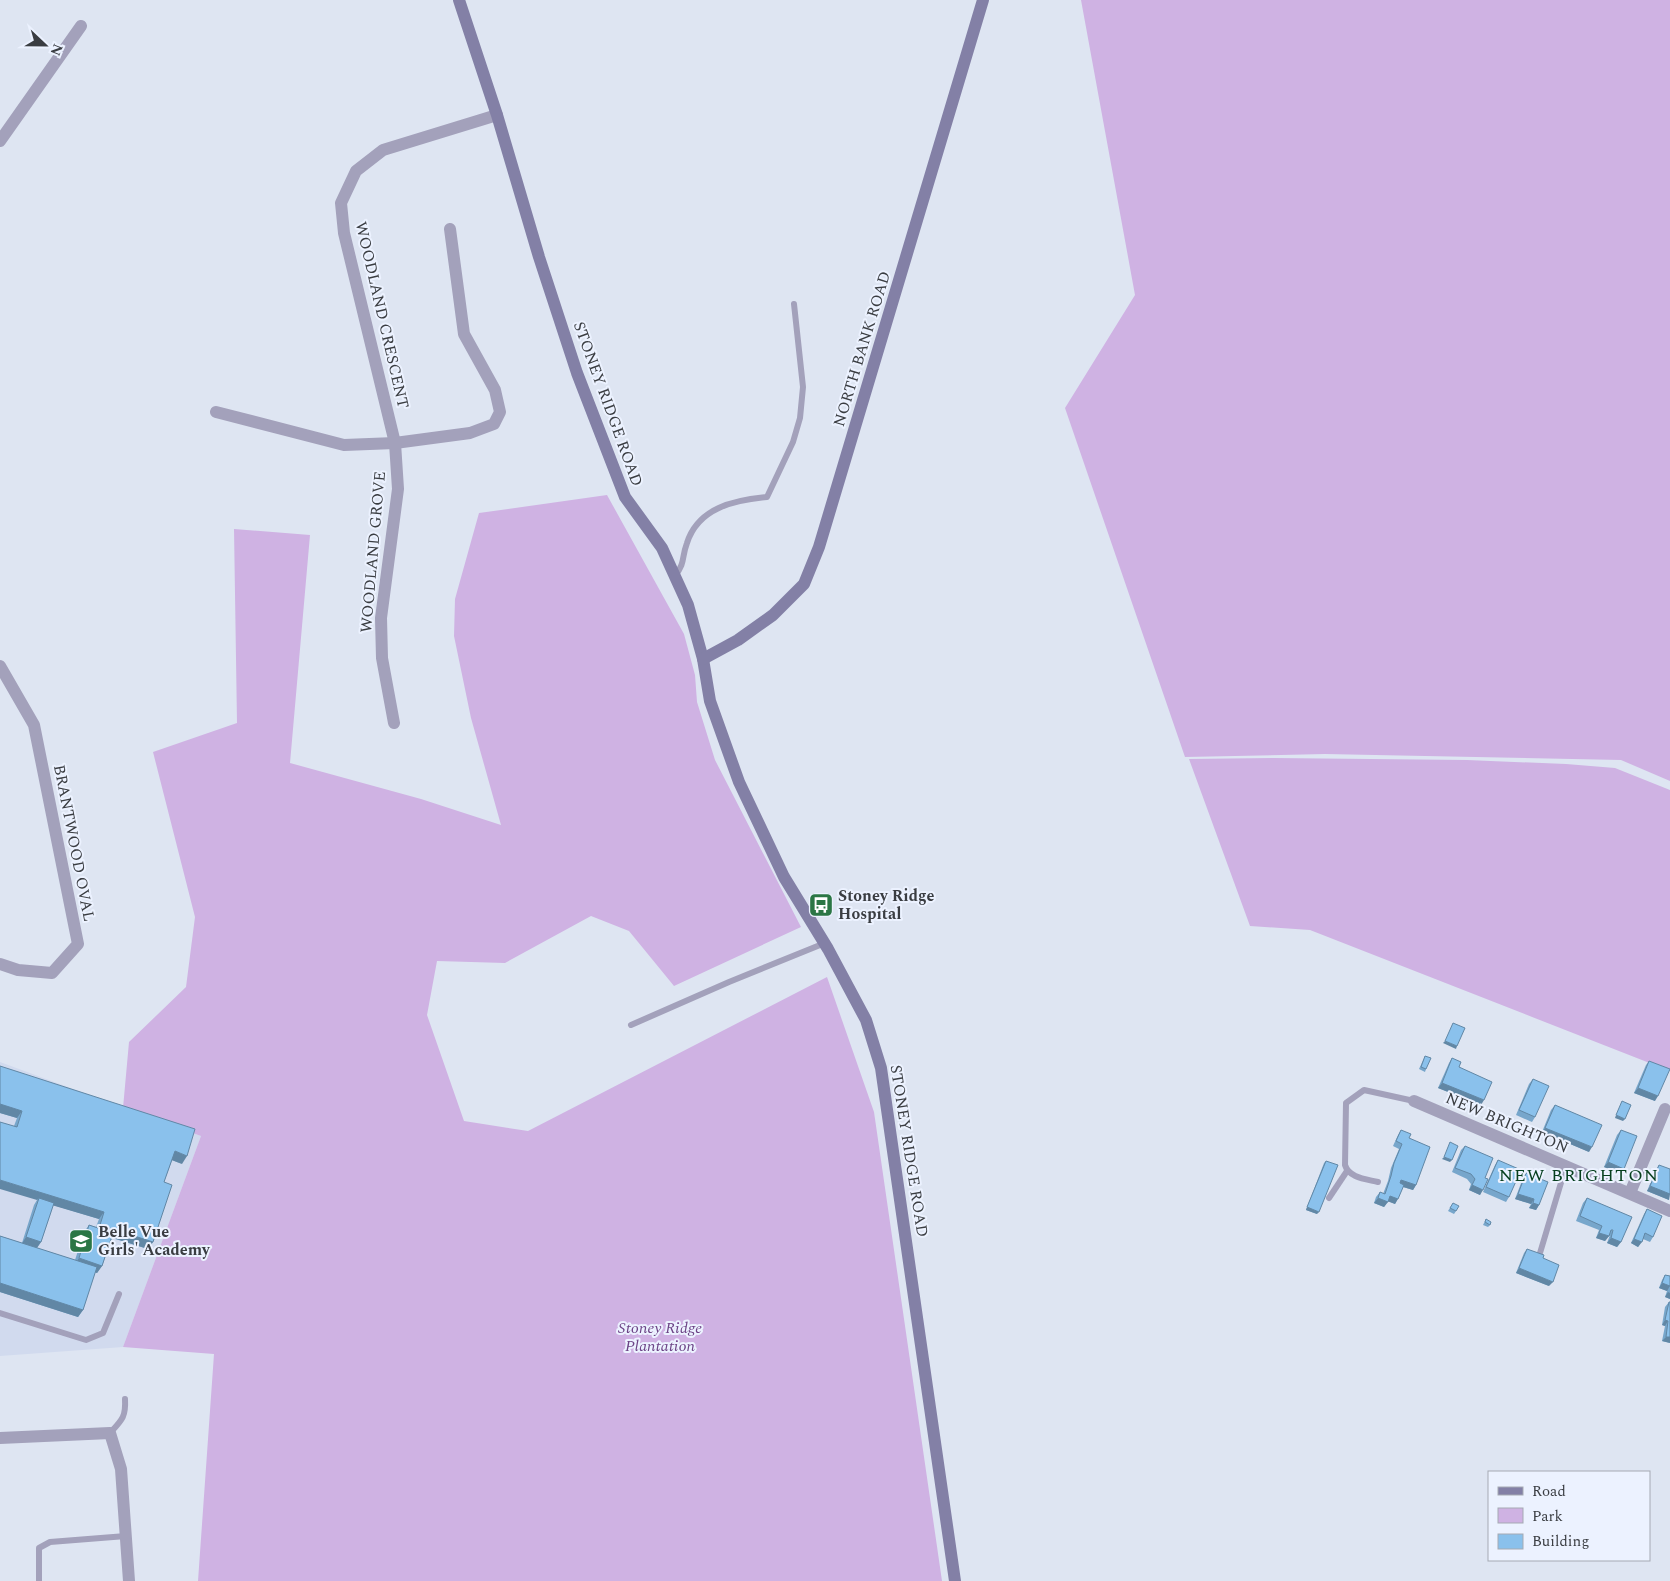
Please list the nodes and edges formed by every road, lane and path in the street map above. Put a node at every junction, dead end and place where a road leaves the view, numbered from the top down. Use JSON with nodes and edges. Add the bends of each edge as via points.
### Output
{"nodes":[{"id":1,"x":459,"y":0,"type":"edge"},
{"id":2,"x":983,"y":0,"type":"edge"},
{"id":3,"x":81,"y":26,"type":"dead end"},
{"id":4,"x":497,"y":115,"type":"junction"},
{"id":5,"x":0,"y":141,"type":"edge"},
{"id":6,"x":450,"y":229,"type":"dead end"},
{"id":7,"x":794,"y":304,"type":"dead end"},
{"id":8,"x":216,"y":412,"type":"dead end"},
{"id":9,"x":396,"y":443,"type":"junction"},
{"id":10,"x":675,"y":576,"type":"junction"},
{"id":11,"x":703,"y":659,"type":"junction"},
{"id":12,"x":0,"y":666,"type":"edge"},
{"id":13,"x":394,"y":723,"type":"dead end"},
{"id":14,"x":825,"y":943,"type":"junction"},
{"id":15,"x":0,"y":964,"type":"edge"},
{"id":16,"x":631,"y":1025,"type":"dead end"},
{"id":17,"x":1414,"y":1100,"type":"joint"},
{"id":18,"x":1665,"y":1109,"type":"dead end"},
{"id":19,"x":1566,"y":1166,"type":"junction"},
{"id":20,"x":1347,"y":1171,"type":"junction"},
{"id":21,"x":1378,"y":1182,"type":"dead end"},
{"id":22,"x":1630,"y":1194,"type":"junction"},
{"id":23,"x":1329,"y":1198,"type":"dead end"},
{"id":24,"x":1670,"y":1210,"type":"edge"},
{"id":25,"x":1540,"y":1253,"type":"edge"},
{"id":26,"x":119,"y":1294,"type":"dead end"},
{"id":27,"x":0,"y":1313,"type":"edge"},
{"id":28,"x":125,"y":1399,"type":"dead end"},
{"id":29,"x":110,"y":1433,"type":"junction"},
{"id":30,"x":0,"y":1438,"type":"edge"},
{"id":31,"x":126,"y":1536,"type":"junction"},
{"id":32,"x":39,"y":1581,"type":"edge"},
{"id":33,"x":129,"y":1581,"type":"edge"},
{"id":34,"x":955,"y":1581,"type":"edge"}],
"edges":[{"from":1,"to":4,"type":"street","name":"STONEY RIDGE ROAD"},
{"from":2,"to":11,"type":"street","name":"NORTH BANK ROAD","via":[[825,528],[804,584],[773,615],[738,640]]},
{"from":3,"to":5,"type":"street"},
{"from":4,"to":9,"type":"street","name":"WOODLAND CRESCENT","via":[[383,150],[356,171],[341,203],[344,233]]},
{"from":4,"to":10,"type":"street","name":"STONEY RIDGE ROAD","via":[[577,373],[614,471],[625,497],[662,548]]},
{"from":6,"to":9,"type":"street","via":[[464,334],[495,390],[500,412],[494,424],[470,433]]},
{"from":7,"to":10,"type":"lane","via":[[803,387],[800,418],[793,442],[767,497],[723,505],[707,514],[692,531],[683,566]]},
{"from":8,"to":9,"type":"street","via":[[344,444]]},
{"from":9,"to":13,"type":"street","name":"WOODLAND GROVE","via":[[398,489],[381,618],[382,658]]},
{"from":10,"to":11,"type":"street","name":"STONEY RIDGE ROAD","via":[[688,605]]},
{"from":11,"to":14,"type":"street","name":"STONEY RIDGE ROAD","via":[[710,700],[739,782],[784,878]]},
{"from":12,"to":15,"type":"street","name":"BRANTWOOD OVAL","via":[[34,725],[78,944],[52,973],[18,970]]},
{"from":14,"to":16,"type":"lane"},
{"from":14,"to":34,"type":"street","name":"STONEY RIDGE ROAD","via":[[866,1020],[881,1068]]},
{"from":17,"to":19,"type":"street","name":"NEW BRIGHTON"},
{"from":17,"to":20,"type":"lane","via":[[1364,1090],[1346,1103],[1344,1165]]},
{"from":18,"to":22,"type":"street"},
{"from":19,"to":22,"type":"street","name":"NEW BRIGHTON"},
{"from":19,"to":25,"type":"lane"},
{"from":20,"to":21,"type":"lane"},
{"from":20,"to":23,"type":"lane"},
{"from":22,"to":24,"type":"street","name":"NEW BRIGHTON"},
{"from":26,"to":27,"type":"lane","via":[[103,1333],[86,1340]]},
{"from":28,"to":29,"type":"lane","via":[[125,1413]]},
{"from":29,"to":30,"type":"street"},
{"from":29,"to":31,"type":"street","via":[[121,1469]]},
{"from":31,"to":32,"type":"lane","via":[[50,1542],[39,1548]]},
{"from":31,"to":33,"type":"street"}]}
